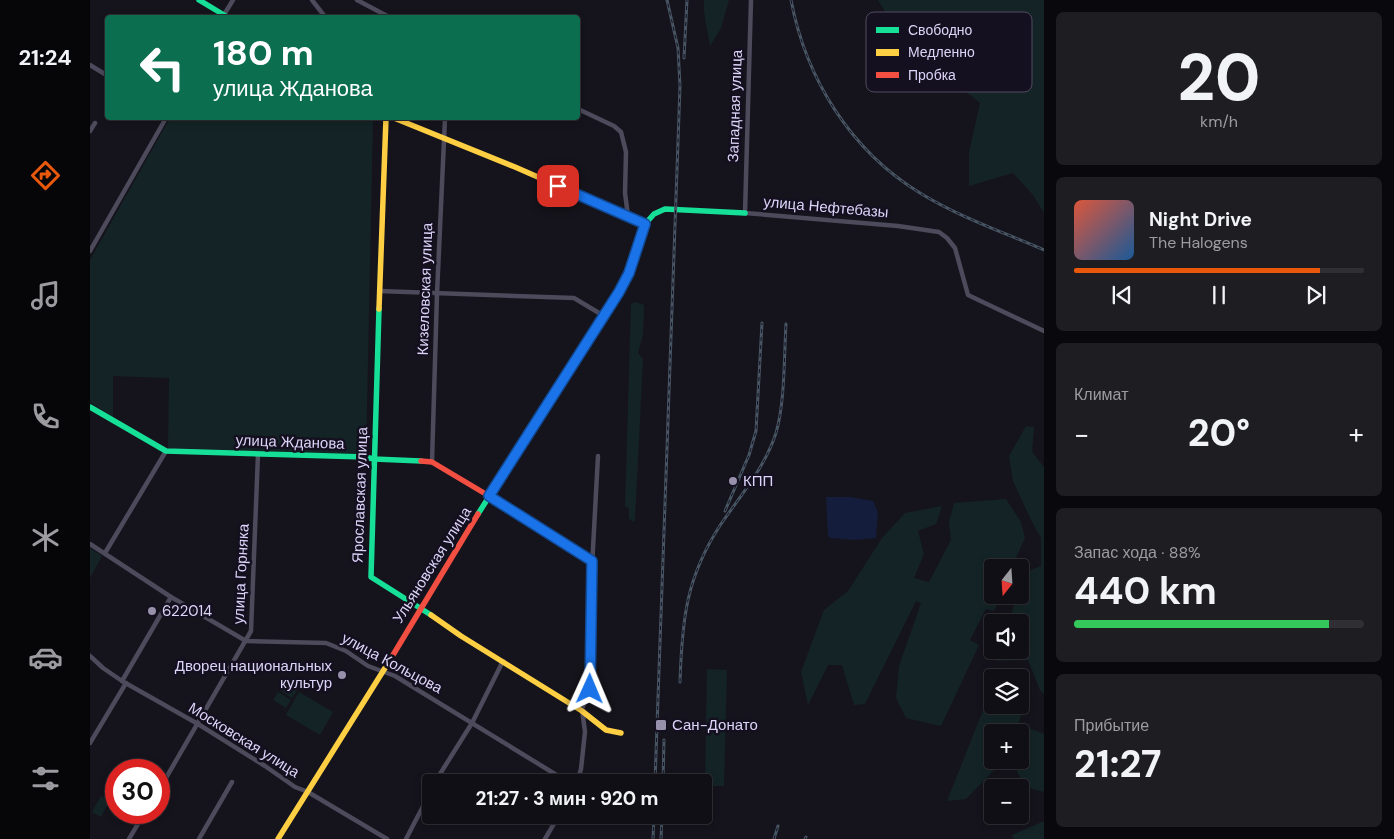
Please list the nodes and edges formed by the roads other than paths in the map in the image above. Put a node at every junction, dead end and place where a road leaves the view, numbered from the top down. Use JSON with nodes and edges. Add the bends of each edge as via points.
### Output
{"nodes":[{"id":1,"x":199,"y":0,"type":"edge"},
{"id":2,"x":232,"y":0,"type":"edge"},
{"id":3,"x":312,"y":0,"type":"edge"},
{"id":4,"x":357,"y":0,"type":"edge"},
{"id":5,"x":751,"y":0,"type":"edge"},
{"id":6,"x":223,"y":15,"type":"edge"},
{"id":7,"x":225,"y":15,"type":"edge"},
{"id":8,"x":324,"y":15,"type":"edge"},
{"id":9,"x":385,"y":15,"type":"edge"},
{"id":10,"x":90,"y":66,"type":"edge"},
{"id":11,"x":105,"y":74,"type":"edge"},
{"id":12,"x":580,"y":110,"type":"edge"},
{"id":13,"x":165,"y":120,"type":"edge"},
{"id":14,"x":386,"y":120,"type":"edge"},
{"id":15,"x":399,"y":120,"type":"edge"},
{"id":16,"x":445,"y":120,"type":"edge"},
{"id":17,"x":95,"y":123,"type":"dead end"},
{"id":18,"x":90,"y":131,"type":"edge"},
{"id":19,"x":445,"y":139,"type":"junction"},
{"id":20,"x":744,"y":213,"type":"junction"},
{"id":21,"x":628,"y":216,"type":"junction"},
{"id":22,"x":645,"y":224,"type":"junction"},
{"id":23,"x":90,"y":237,"type":"edge"},
{"id":24,"x":96,"y":240,"type":"junction"},
{"id":25,"x":90,"y":251,"type":"edge"},
{"id":26,"x":379,"y":291,"type":"junction"},
{"id":27,"x":437,"y":294,"type":"junction"},
{"id":28,"x":604,"y":316,"type":"junction"},
{"id":29,"x":1044,"y":331,"type":"edge"},
{"id":30,"x":90,"y":407,"type":"edge"},
{"id":31,"x":166,"y":452,"type":"junction"},
{"id":32,"x":258,"y":454,"type":"junction"},
{"id":33,"x":598,"y":456,"type":"dead end"},
{"id":34,"x":374,"y":459,"type":"junction"},
{"id":35,"x":432,"y":462,"type":"junction"},
{"id":36,"x":489,"y":496,"type":"junction"},
{"id":37,"x":90,"y":544,"type":"edge"},
{"id":38,"x":105,"y":553,"type":"junction"},
{"id":39,"x":592,"y":561,"type":"junction"},
{"id":40,"x":171,"y":597,"type":"junction"},
{"id":41,"x":420,"y":608,"type":"junction"},
{"id":42,"x":246,"y":640,"type":"junction"},
{"id":43,"x":90,"y":656,"type":"edge"},
{"id":44,"x":503,"y":661,"type":"junction"},
{"id":45,"x":382,"y":671,"type":"junction"},
{"id":46,"x":124,"y":682,"type":"junction"},
{"id":47,"x":582,"y":711,"type":"junction"},
{"id":48,"x":472,"y":723,"type":"junction"},
{"id":49,"x":198,"y":724,"type":"junction"},
{"id":50,"x":621,"y":733,"type":"dead end"},
{"id":51,"x":90,"y":743,"type":"edge"},
{"id":52,"x":170,"y":771,"type":"edge"},
{"id":53,"x":440,"y":774,"type":"edge"},
{"id":54,"x":555,"y":774,"type":"edge"},
{"id":55,"x":579,"y":774,"type":"edge"},
{"id":56,"x":232,"y":782,"type":"dead end"},
{"id":57,"x":308,"y":792,"type":"junction"},
{"id":58,"x":422,"y":808,"type":"edge"},
{"id":59,"x":138,"y":824,"type":"edge"},
{"id":60,"x":554,"y":824,"type":"edge"},
{"id":61,"x":129,"y":839,"type":"edge"},
{"id":62,"x":199,"y":839,"type":"edge"},
{"id":63,"x":278,"y":839,"type":"edge"},
{"id":64,"x":388,"y":839,"type":"edge"},
{"id":65,"x":406,"y":839,"type":"edge"},
{"id":66,"x":545,"y":839,"type":"edge"}],
"edges":[{"from":1,"to":6,"type":"street"},
{"from":2,"to":7,"type":"street"},
{"from":3,"to":8,"type":"street"},
{"from":4,"to":9,"type":"street"},
{"from":5,"to":20,"type":"street","name":"Западная улица"},
{"from":10,"to":11,"type":"street"},
{"from":12,"to":21,"type":"street","via":[[621,132],[626,152]]},
{"from":13,"to":24,"type":"street"},
{"from":14,"to":26,"type":"street","name":"Ярославская улица"},
{"from":15,"to":19,"type":"street"},
{"from":16,"to":19,"type":"street","name":"Кизеловская улица"},
{"from":17,"to":18,"type":"street"},
{"from":19,"to":21,"type":"street"},
{"from":19,"to":27,"type":"street","name":"Кизеловская улица"},
{"from":20,"to":22,"type":"street","name":"улица Нефтебазы","via":[[666,210],[654,214]]},
{"from":20,"to":29,"type":"street","name":"улица Нефтебазы","via":[[939,232],[955,248],[968,295]]},
{"from":21,"to":22,"type":"street"},
{"from":22,"to":28,"type":"street","name":"Ульяновская улица","via":[[629,273]]},
{"from":23,"to":24,"type":"street"},
{"from":24,"to":25,"type":"street"},
{"from":26,"to":27,"type":"street"},
{"from":26,"to":34,"type":"street","name":"Ярославская улица"},
{"from":27,"to":28,"type":"street","via":[[574,298]]},
{"from":27,"to":35,"type":"street","name":"Кизеловская улица"},
{"from":28,"to":36,"type":"street","name":"Ульяновская улица"},
{"from":30,"to":31,"type":"street","name":"улица Жданова"},
{"from":31,"to":32,"type":"street","name":"улица Жданова"},
{"from":31,"to":38,"type":"street"},
{"from":32,"to":34,"type":"street","name":"улица Жданова"},
{"from":32,"to":42,"type":"street","name":"улица Горняка","via":[[252,625]]},
{"from":33,"to":39,"type":"street"},
{"from":34,"to":35,"type":"street","name":"улица Жданова"},
{"from":34,"to":41,"type":"street","name":"Ярославская улица","via":[[371,577]]},
{"from":35,"to":36,"type":"street","name":"улица Жданова"},
{"from":36,"to":39,"type":"street","name":"улица Жданова"},
{"from":36,"to":41,"type":"street","name":"Ульяновская улица"},
{"from":37,"to":38,"type":"street","name":"улица Кольцова"},
{"from":38,"to":40,"type":"street","name":"улица Кольцова"},
{"from":39,"to":47,"type":"street","via":[[590,689]]},
{"from":40,"to":42,"type":"street","name":"улица Кольцова"},
{"from":40,"to":46,"type":"street"},
{"from":41,"to":44,"type":"street","name":"Ярославская улица"},
{"from":41,"to":45,"type":"street","name":"Ульяновская улица"},
{"from":42,"to":45,"type":"street","name":"улица Кольцова","via":[[326,643]]},
{"from":42,"to":49,"type":"street","name":"улица Горняка"},
{"from":43,"to":46,"type":"street","name":"Московская улица"},
{"from":44,"to":47,"type":"street","name":"Ярославская улица"},
{"from":44,"to":48,"type":"street"},
{"from":45,"to":48,"type":"street","name":"улица Кольцова"},
{"from":45,"to":57,"type":"street","name":"Ульяновская улица"},
{"from":46,"to":49,"type":"street","name":"Московская улица"},
{"from":46,"to":51,"type":"street"},
{"from":47,"to":50,"type":"street","name":"Ярославская улица","via":[[606,730]]},
{"from":47,"to":55,"type":"street","via":[[585,732]]},
{"from":48,"to":53,"type":"street"},
{"from":48,"to":54,"type":"street","name":"улица Кольцова"},
{"from":49,"to":52,"type":"street","name":"улица Горняка"},
{"from":49,"to":57,"type":"street","name":"Московская улица","via":[[295,788]]},
{"from":56,"to":62,"type":"street"},
{"from":57,"to":63,"type":"street","name":"Ульяновская улица"},
{"from":57,"to":64,"type":"street","name":"Московская улица"},
{"from":58,"to":65,"type":"street"},
{"from":59,"to":61,"type":"street"},
{"from":60,"to":66,"type":"street"}]}
